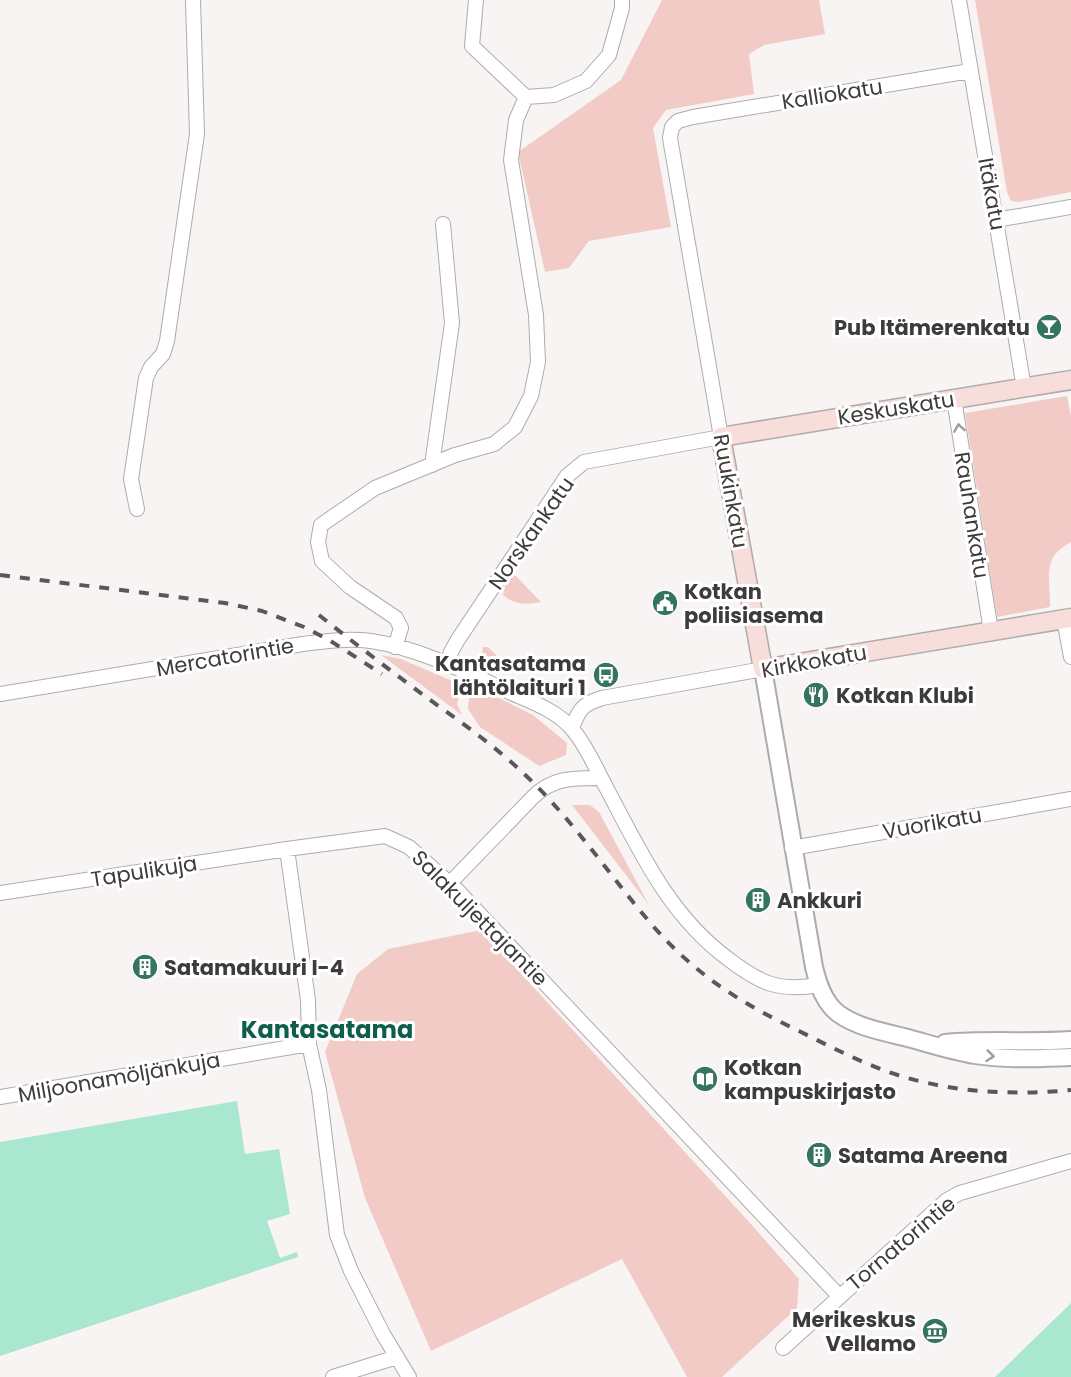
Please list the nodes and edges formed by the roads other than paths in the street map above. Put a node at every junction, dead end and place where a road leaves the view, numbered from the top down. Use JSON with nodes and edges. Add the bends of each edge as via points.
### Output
{"nodes":[{"id":1,"x":193,"y":0,"type":"edge"},
{"id":2,"x":476,"y":0,"type":"edge"},
{"id":3,"x":622,"y":0,"type":"edge"},
{"id":4,"x":959,"y":0,"type":"edge"},
{"id":5,"x":970,"y":71,"type":"junction"},
{"id":6,"x":526,"y":97,"type":"junction"},
{"id":7,"x":693,"y":117,"type":"joint"},
{"id":8,"x":1071,"y":207,"type":"edge"},
{"id":9,"x":996,"y":220,"type":"junction"},
{"id":10,"x":443,"y":224,"type":"dead end"},
{"id":11,"x":1071,"y":380,"type":"edge"},
{"id":12,"x":1024,"y":388,"type":"junction"},
{"id":13,"x":954,"y":399,"type":"junction"},
{"id":14,"x":721,"y":436,"type":"junction"},
{"id":15,"x":432,"y":465,"type":"junction"},
{"id":16,"x":137,"y":508,"type":"dead end"},
{"id":17,"x":1068,"y":618,"type":"edge"},
{"id":18,"x":991,"y":631,"type":"junction"},
{"id":19,"x":395,"y":647,"type":"junction"},
{"id":20,"x":1071,"y":657,"type":"edge"},
{"id":21,"x":447,"y":664,"type":"junction"},
{"id":22,"x":764,"y":669,"type":"junction"},
{"id":23,"x":0,"y":694,"type":"edge"},
{"id":24,"x":572,"y":728,"type":"junction"},
{"id":25,"x":601,"y":778,"type":"junction"},
{"id":26,"x":1071,"y":799,"type":"edge"},
{"id":27,"x":792,"y":848,"type":"junction"},
{"id":28,"x":287,"y":849,"type":"junction"},
{"id":29,"x":450,"y":883,"type":"junction"},
{"id":30,"x":0,"y":893,"type":"edge"},
{"id":31,"x":819,"y":985,"type":"junction"},
{"id":32,"x":1071,"y":1040,"type":"edge"},
{"id":33,"x":309,"y":1044,"type":"junction"},
{"id":34,"x":933,"y":1044,"type":"junction"},
{"id":35,"x":1071,"y":1057,"type":"edge"},
{"id":36,"x":0,"y":1097,"type":"edge"},
{"id":37,"x":1071,"y":1161,"type":"edge"},
{"id":38,"x":839,"y":1296,"type":"junction"},
{"id":39,"x":783,"y":1348,"type":"dead end"},
{"id":40,"x":397,"y":1356,"type":"junction"},
{"id":41,"x":333,"y":1377,"type":"edge"},
{"id":42,"x":409,"y":1377,"type":"edge"}],
"edges":[{"from":1,"to":16,"type":"street","via":[[196,134],[167,341],[146,378],[134,451],[131,479]]},
{"from":2,"to":6,"type":"street","via":[[472,46]]},
{"from":3,"to":6,"type":"street","via":[[609,55],[586,81],[554,95]]},
{"from":4,"to":5,"type":"street","name":"Itäkatu"},
{"from":5,"to":7,"type":"street","name":"Kalliokatu"},
{"from":5,"to":9,"type":"street","name":"Itäkatu"},
{"from":6,"to":15,"type":"street","via":[[516,120],[511,160],[536,315],[538,362],[531,396],[515,427],[494,444]]},
{"from":7,"to":14,"type":"street","name":"Ruukinkatu","via":[[678,121],[670,138]]},
{"from":8,"to":9,"type":"street"},
{"from":9,"to":12,"type":"street","name":"Itäkatu"},
{"from":10,"to":15,"type":"street","via":[[452,323]]},
{"from":11,"to":12,"type":"main road","name":"Keskuskatu"},
{"from":12,"to":13,"type":"main road","name":"Keskuskatu"},
{"from":13,"to":14,"type":"main road","name":"Keskuskatu"},
{"from":18,"to":13,"type":"street","name":"Rauhankatu","one_way":true},
{"from":14,"to":21,"type":"street","name":"Norskankatu","via":[[584,462],[567,476],[457,641]]},
{"from":14,"to":22,"type":"main road","name":"Ruukinkatu"},
{"from":15,"to":19,"type":"street","via":[[375,488],[321,525],[318,543],[322,561],[350,587],[396,618],[401,628]]},
{"from":17,"to":18,"type":"main road","name":"Kirkkokatu"},
{"from":17,"to":20,"type":"street"},
{"from":18,"to":22,"type":"main road","name":"Kirkkokatu"},
{"from":19,"to":21,"type":"street","name":"Mercatorintie"},
{"from":19,"to":23,"type":"street","name":"Mercatorintie","via":[[361,640],[329,640]]},
{"from":21,"to":24,"type":"street","name":"Mercatorintie","via":[[544,708]]},
{"from":22,"to":24,"type":"street","name":"Kirkkokatu","via":[[602,698],[583,707]]},
{"from":22,"to":27,"type":"street","name":"Ruukinkatu"},
{"from":24,"to":25,"type":"street","name":"Mercatorintie"},
{"from":25,"to":29,"type":"street","via":[[548,784]]},
{"from":25,"to":31,"type":"street","via":[[667,897],[708,944],[771,985]]},
{"from":26,"to":27,"type":"street","name":"Vuorikatu"},
{"from":27,"to":31,"type":"street","name":"Ruukinkatu"},
{"from":28,"to":29,"type":"street","name":"Salakuljettajantie","via":[[385,836],[409,847]]},
{"from":28,"to":30,"type":"street","name":"Tapulikuja"},
{"from":28,"to":33,"type":"street","via":[[308,1000]]},
{"from":29,"to":38,"type":"street","name":"Salakuljettajantie"},
{"from":31,"to":34,"type":"street","via":[[829,1004],[851,1021]]},
{"from":32,"to":34,"type":"street"},
{"from":33,"to":36,"type":"street","name":"Miljoonamöljänkuja"},
{"from":33,"to":40,"type":"street","via":[[319,1090],[337,1235],[351,1271]]},
{"from":34,"to":35,"type":"street","one_way":true,"via":[[1002,1058]]},
{"from":37,"to":38,"type":"street","name":"Tornatorintie","via":[[960,1192]]},
{"from":38,"to":39,"type":"street","name":"Tornatorintie"},
{"from":40,"to":41,"type":"street"},
{"from":40,"to":42,"type":"street"}]}
